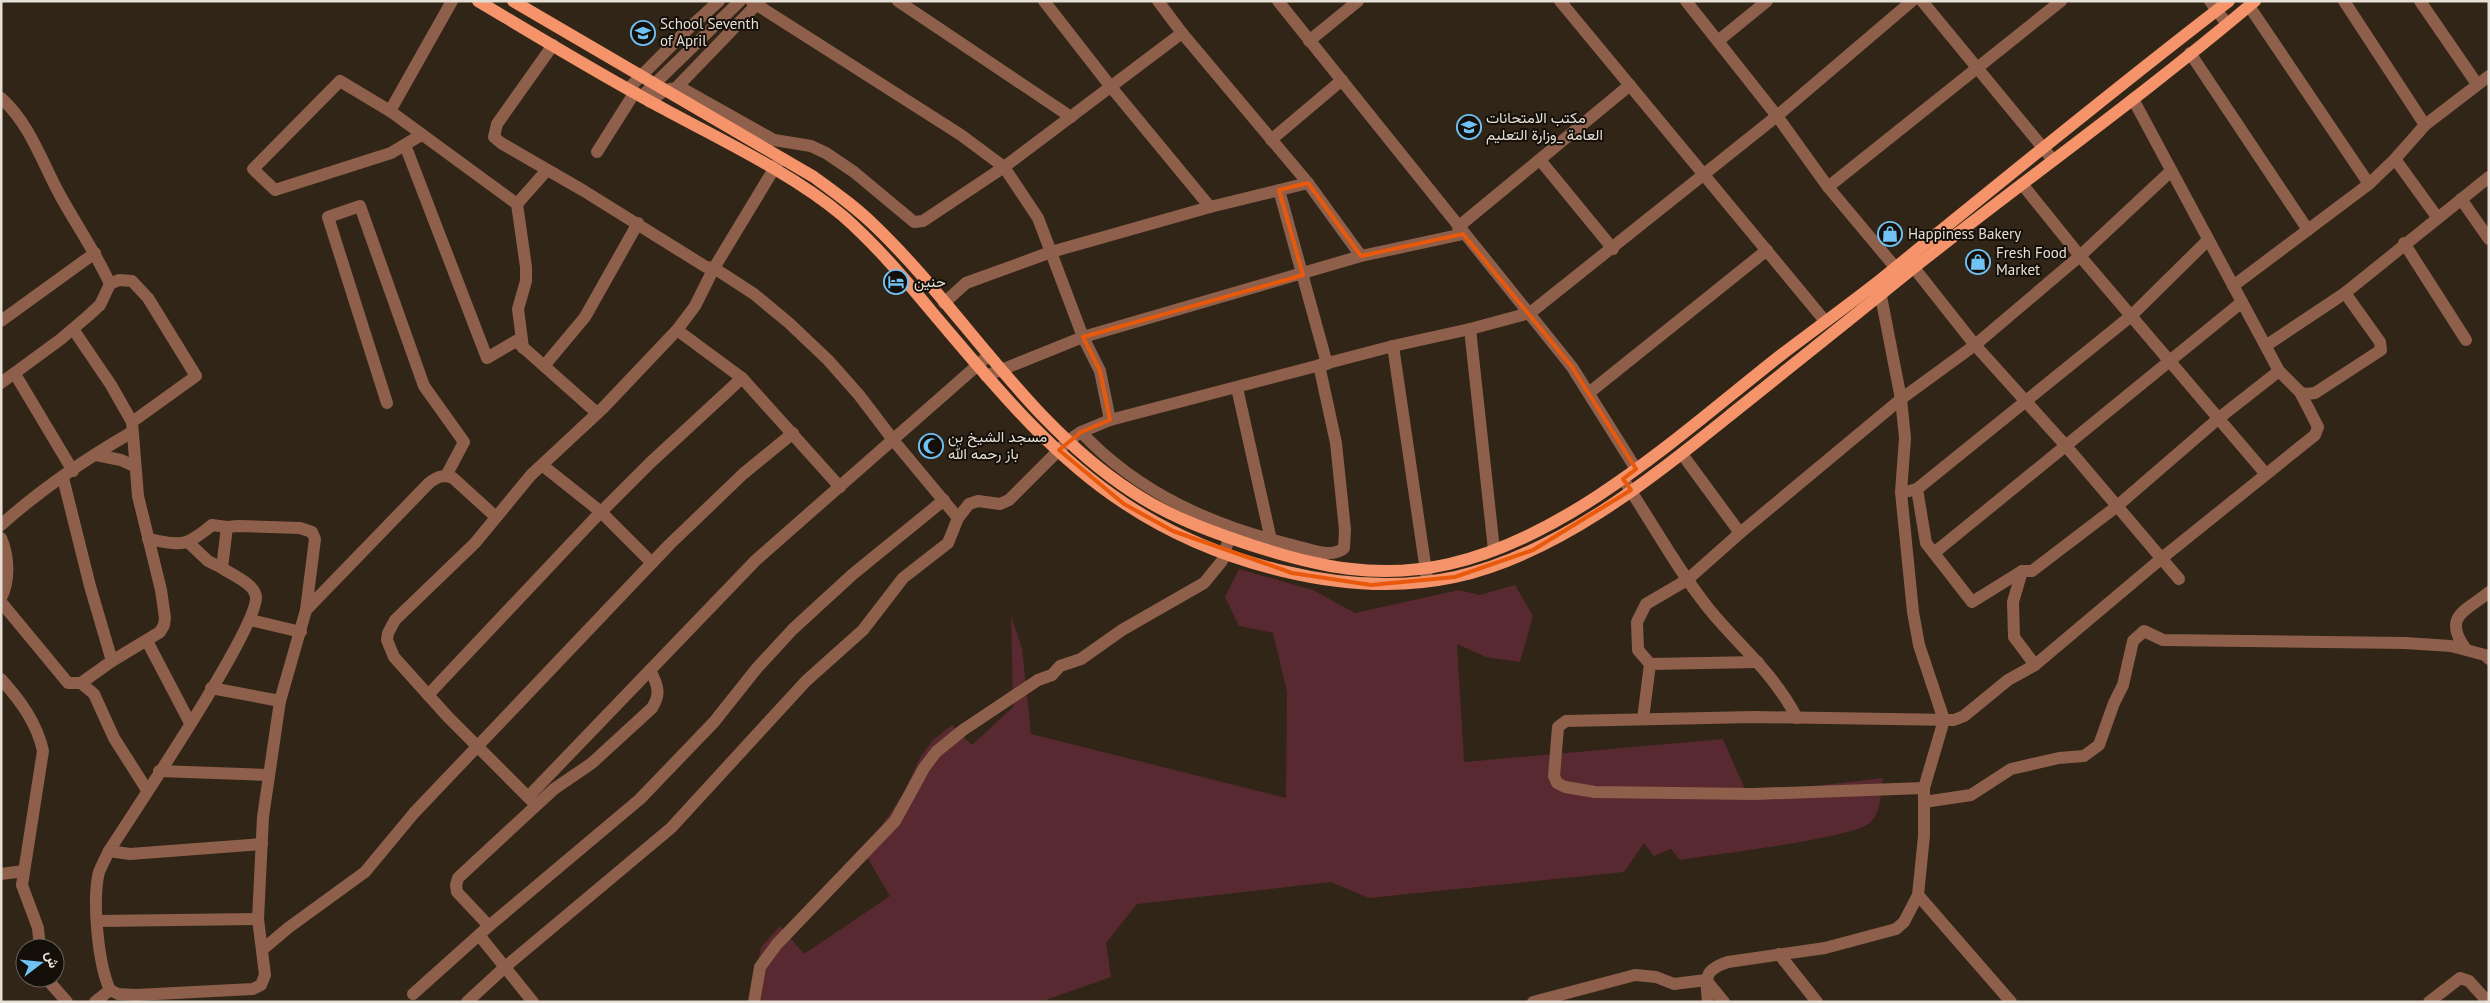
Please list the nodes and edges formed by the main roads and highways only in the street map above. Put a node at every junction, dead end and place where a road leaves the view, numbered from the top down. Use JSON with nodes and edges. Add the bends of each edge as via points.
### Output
{"nodes":[{"id":1,"x":478,"y":1,"type":"edge"},
{"id":2,"x":513,"y":1,"type":"edge"},
{"id":3,"x":2229,"y":1,"type":"edge"},
{"id":4,"x":2252,"y":4,"type":"edge"},
{"id":5,"x":2213,"y":6,"type":"edge"},
{"id":6,"x":1271,"y":546,"type":"junction"},
{"id":7,"x":1268,"y":566,"type":"junction"},
{"id":8,"x":1345,"y":569,"type":"junction"},
{"id":9,"x":1342,"y":583,"type":"junction"}],
"edges":[{"from":1,"to":7,"type":"main road","via":[[773,170],[838,212],[868,239],[986,376],[1059,450],[1101,487],[1173,531],[1225,553]]},
{"from":2,"to":6,"type":"main road","via":[[822,183],[874,225],[902,253],[1000,369],[1069,440],[1110,476],[1179,518],[1229,538]]},
{"from":3,"to":5,"type":"main road"},
{"from":4,"to":9,"type":"main road","via":[[1682,454],[1631,490],[1533,550],[1482,570],[1428,582]]},
{"from":5,"to":8,"type":"main road","via":[[1896,267],[1623,478],[1558,519],[1472,558],[1399,571]]},
{"from":6,"to":7,"type":"main road"},
{"from":6,"to":8,"type":"main road","via":[[1320,566]]},
{"from":7,"to":9,"type":"main road"},
{"from":8,"to":9,"type":"main road"}]}
